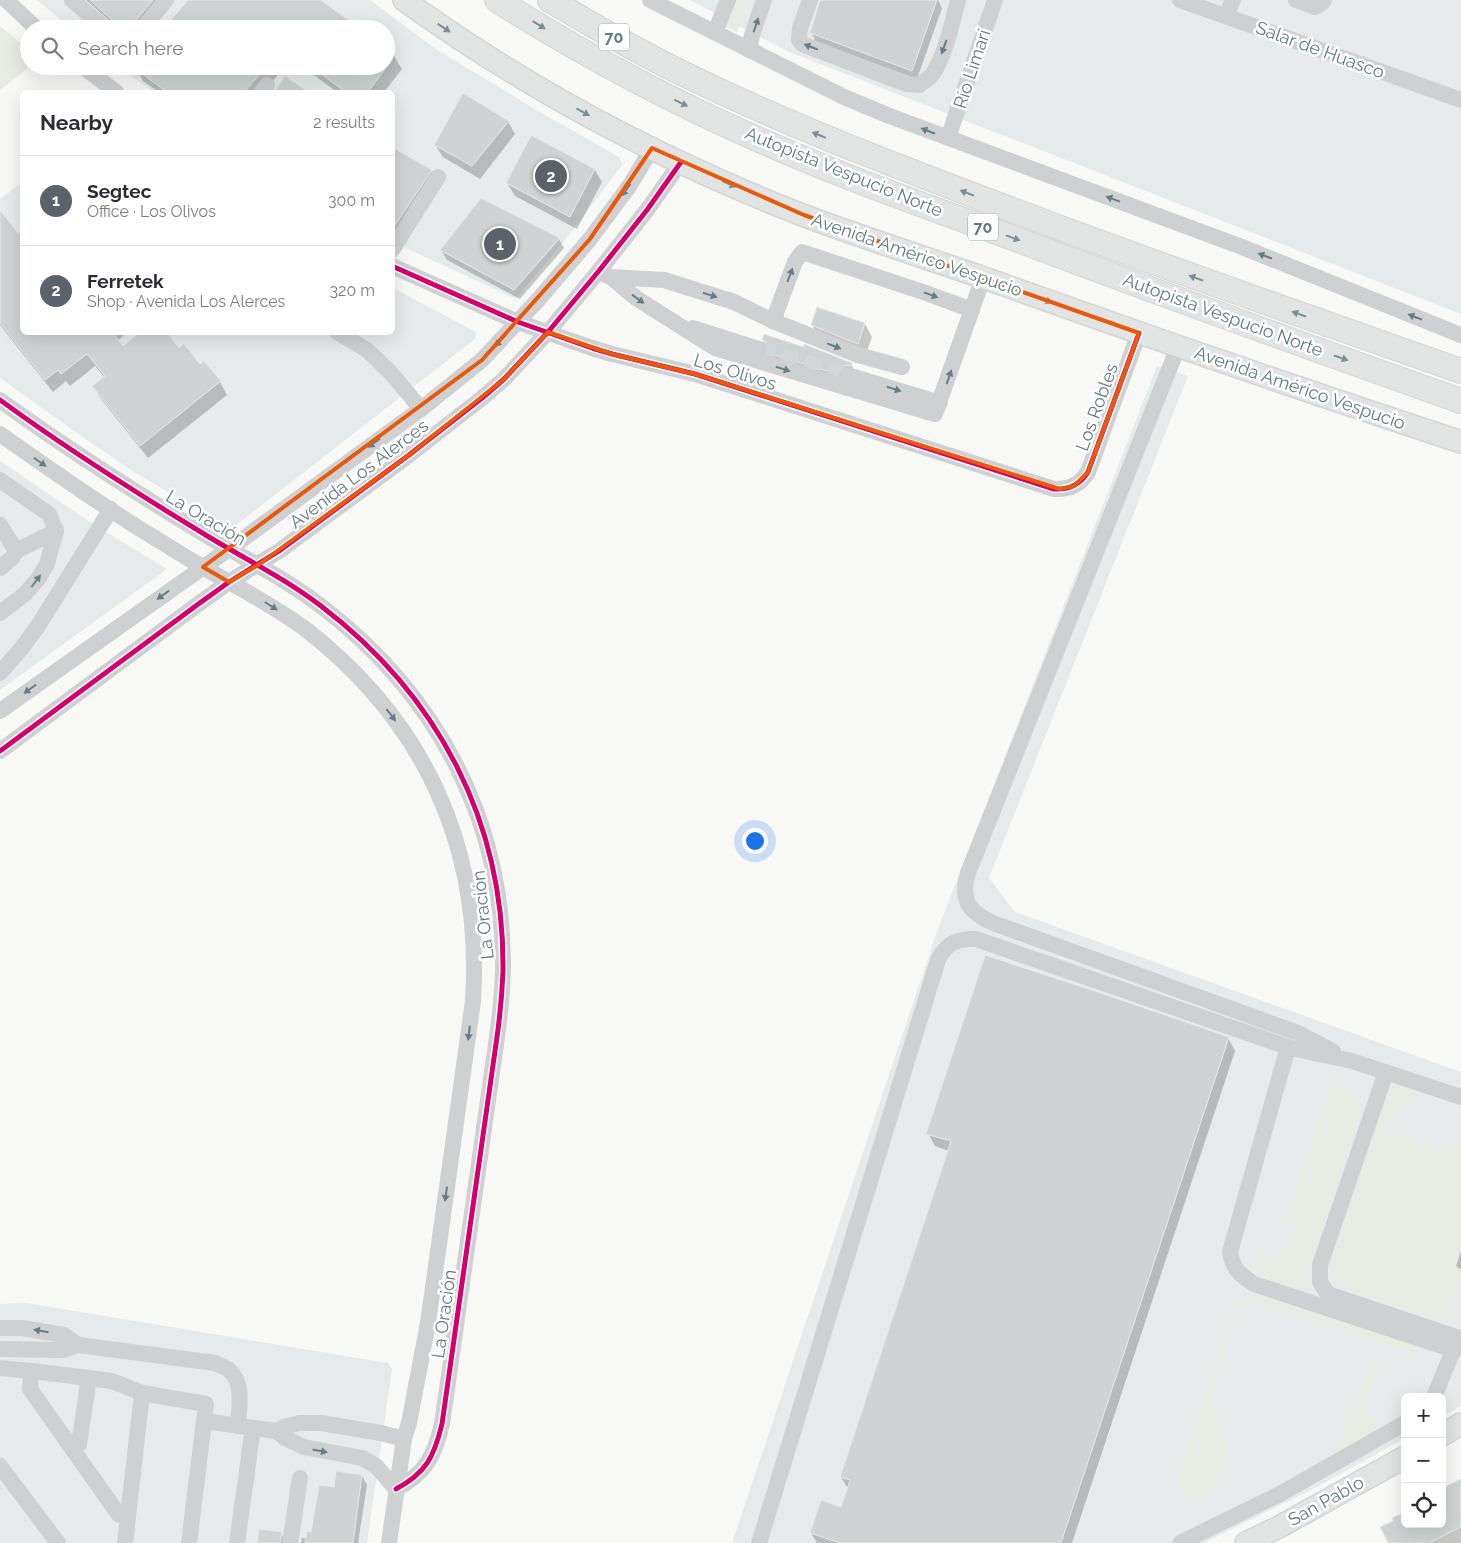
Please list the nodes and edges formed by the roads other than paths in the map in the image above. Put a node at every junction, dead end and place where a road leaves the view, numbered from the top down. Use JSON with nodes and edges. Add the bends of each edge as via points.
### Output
{"nodes":[{"id":1,"x":6,"y":0,"type":"edge"},
{"id":2,"x":72,"y":0,"type":"edge"},
{"id":3,"x":166,"y":0,"type":"edge"},
{"id":4,"x":404,"y":0,"type":"edge"},
{"id":5,"x":497,"y":0,"type":"edge"},
{"id":6,"x":550,"y":0,"type":"edge"},
{"id":7,"x":582,"y":0,"type":"edge"},
{"id":8,"x":650,"y":0,"type":"edge"},
{"id":9,"x":728,"y":0,"type":"edge"},
{"id":10,"x":764,"y":0,"type":"edge"},
{"id":11,"x":810,"y":0,"type":"edge"},
{"id":12,"x":958,"y":0,"type":"edge"},
{"id":13,"x":995,"y":0,"type":"edge"},
{"id":14,"x":1180,"y":0,"type":"edge"},
{"id":15,"x":1232,"y":0,"type":"edge"},
{"id":16,"x":1296,"y":0,"type":"edge"},
{"id":17,"x":1324,"y":0,"type":"edge"},
{"id":18,"x":1226,"y":16,"type":"junction"},
{"id":19,"x":27,"y":20,"type":"edge"},
{"id":20,"x":95,"y":20,"type":"edge"},
{"id":21,"x":149,"y":20,"type":"edge"},
{"id":22,"x":715,"y":32,"type":"junction"},
{"id":23,"x":749,"y":50,"type":"junction"},
{"id":24,"x":679,"y":72,"type":"junction"},
{"id":25,"x":94,"y":75,"type":"edge"},
{"id":26,"x":113,"y":90,"type":"edge"},
{"id":27,"x":1461,"y":100,"type":"edge"},
{"id":28,"x":948,"y":138,"type":"junction"},
{"id":29,"x":652,"y":148,"type":"junction"},
{"id":30,"x":681,"y":162,"type":"junction"},
{"id":31,"x":438,"y":177,"type":"dead end"},
{"id":32,"x":395,"y":245,"type":"edge"},
{"id":33,"x":395,"y":267,"type":"edge"},
{"id":34,"x":605,"y":275,"type":"junction"},
{"id":35,"x":984,"y":278,"type":"junction"},
{"id":36,"x":972,"y":310,"type":"junction"},
{"id":37,"x":773,"y":320,"type":"junction"},
{"id":38,"x":670,"y":321,"type":"junction"},
{"id":39,"x":518,"y":322,"type":"junction"},
{"id":40,"x":548,"y":332,"type":"junction"},
{"id":41,"x":1139,"y":333,"type":"junction"},
{"id":42,"x":342,"y":335,"type":"edge"},
{"id":43,"x":1461,"y":335,"type":"edge"},
{"id":44,"x":1178,"y":347,"type":"junction"},
{"id":45,"x":759,"y":349,"type":"tunnel mouth"},
{"id":46,"x":902,"y":367,"type":"dead end"},
{"id":47,"x":1461,"y":371,"type":"edge"},
{"id":48,"x":847,"y":375,"type":"tunnel mouth"},
{"id":49,"x":0,"y":400,"type":"edge"},
{"id":50,"x":1461,"y":401,"type":"edge"},
{"id":51,"x":940,"y":403,"type":"junction"},
{"id":52,"x":421,"y":409,"type":"junction"},
{"id":53,"x":0,"y":434,"type":"edge"},
{"id":54,"x":1461,"y":442,"type":"edge"},
{"id":55,"x":0,"y":480,"type":"edge"},
{"id":56,"x":1074,"y":486,"type":"joint"},
{"id":57,"x":111,"y":509,"type":"junction"},
{"id":58,"x":0,"y":525,"type":"edge"},
{"id":59,"x":56,"y":531,"type":"junction"},
{"id":60,"x":229,"y":549,"type":"junction"},
{"id":61,"x":16,"y":551,"type":"junction"},
{"id":62,"x":258,"y":564,"type":"junction"},
{"id":63,"x":203,"y":567,"type":"junction"},
{"id":64,"x":0,"y":568,"type":"edge"},
{"id":65,"x":229,"y":582,"type":"junction"},
{"id":66,"x":0,"y":613,"type":"edge"},
{"id":67,"x":21,"y":649,"type":"junction"},
{"id":68,"x":0,"y":657,"type":"edge"},
{"id":69,"x":0,"y":673,"type":"edge"},
{"id":70,"x":0,"y":711,"type":"edge"},
{"id":71,"x":0,"y":751,"type":"edge"},
{"id":72,"x":473,"y":1001,"type":"junction"},
{"id":73,"x":501,"y":1005,"type":"junction"},
{"id":74,"x":1288,"y":1047,"type":"junction"},
{"id":75,"x":1352,"y":1062,"type":"junction"},
{"id":76,"x":1386,"y":1072,"type":"junction"},
{"id":77,"x":1461,"y":1097,"type":"edge"},
{"id":78,"x":0,"y":1328,"type":"edge"},
{"id":79,"x":1458,"y":1340,"type":"edge"},
{"id":80,"x":78,"y":1345,"type":"junction"},
{"id":81,"x":0,"y":1348,"type":"edge"},
{"id":82,"x":0,"y":1368,"type":"edge"},
{"id":83,"x":31,"y":1371,"type":"junction"},
{"id":84,"x":90,"y":1378,"type":"junction"},
{"id":85,"x":142,"y":1393,"type":"junction"},
{"id":86,"x":1436,"y":1393,"type":"edge"},
{"id":87,"x":204,"y":1421,"type":"junction"},
{"id":88,"x":1461,"y":1424,"type":"edge"},
{"id":89,"x":1401,"y":1425,"type":"edge"},
{"id":90,"x":245,"y":1427,"type":"junction"},
{"id":91,"x":276,"y":1431,"type":"junction"},
{"id":92,"x":1446,"y":1433,"type":"edge"},
{"id":93,"x":404,"y":1439,"type":"junction"},
{"id":94,"x":73,"y":1450,"type":"junction"},
{"id":95,"x":1401,"y":1460,"type":"edge"},
{"id":96,"x":0,"y":1466,"type":"edge"},
{"id":97,"x":300,"y":1478,"type":"dead end"},
{"id":98,"x":396,"y":1489,"type":"junction"},
{"id":99,"x":128,"y":1517,"type":"junction"},
{"id":100,"x":58,"y":1543,"type":"edge"},
{"id":101,"x":125,"y":1543,"type":"edge"},
{"id":102,"x":189,"y":1543,"type":"edge"},
{"id":103,"x":237,"y":1543,"type":"edge"},
{"id":104,"x":290,"y":1543,"type":"edge"},
{"id":105,"x":389,"y":1543,"type":"edge"},
{"id":106,"x":760,"y":1543,"type":"edge"},
{"id":107,"x":1180,"y":1543,"type":"edge"},
{"id":108,"x":1246,"y":1543,"type":"edge"}],
"edges":[{"from":1,"to":19,"type":"street"},
{"from":2,"to":20,"type":"street"},
{"from":3,"to":21,"type":"street"},
{"from":4,"to":29,"type":"main road","name":"Avenida Américo Vespucio","one_way":true,"via":[[543,90]]},
{"from":5,"to":50,"type":"highway","name":"Autopista Vespucio Norte","number":"70","one_way":true,"via":[[647,85],[778,148],[1229,319]]},
{"from":6,"to":24,"type":"highway","name":"Autopista Vespucio Norte","number":"70"},
{"from":7,"to":24,"type":"highway"},
{"from":8,"to":22,"type":"street"},
{"from":9,"to":22,"type":"street"},
{"from":23,"to":10,"type":"street","one_way":true},
{"from":12,"to":11,"type":"street","one_way":true,"via":[[939,62],[931,76],[919,85],[906,84],[802,44],[800,28]]},
{"from":13,"to":28,"type":"street","name":"Río Limarí"},
{"from":14,"to":18,"type":"street","name":"Salar de Huasco"},
{"from":15,"to":18,"type":"street"},
{"from":16,"to":17,"type":"street","via":[[1315,7]]},
{"from":18,"to":27,"type":"street","name":"Salar de Huasco"},
{"from":22,"to":23,"type":"street"},
{"from":28,"to":23,"type":"street","one_way":true,"via":[[844,97]]},
{"from":47,"to":24,"type":"highway","name":"Autopista Vespucio Norte","number":"70","one_way":true,"via":[[1157,264],[873,157]]},
{"from":25,"to":26,"type":"street"},
{"from":43,"to":28,"type":"street","one_way":true,"via":[[1242,247]]},
{"from":29,"to":30,"type":"main road","name":"Avenida Américo Vespucio"},
{"from":29,"to":39,"type":"street","name":"Avenida Los Alerces","one_way":true,"via":[[630,185],[590,239]]},
{"from":30,"to":34,"type":"street","name":"Avenida Los Alerces"},
{"from":30,"to":35,"type":"main road","name":"Avenida Américo Vespucio","one_way":true,"via":[[804,215]]},
{"from":31,"to":32,"type":"street"},
{"from":33,"to":39,"type":"street","name":"Los Olivos"},
{"from":34,"to":37,"type":"street","one_way":true,"via":[[664,280],[734,302]]},
{"from":34,"to":38,"type":"street","one_way":true},
{"from":34,"to":40,"type":"street","name":"Avenida Los Alerces"},
{"from":35,"to":36,"type":"street"},
{"from":35,"to":41,"type":"main road","name":"Avenida Américo Vespucio","one_way":true},
{"from":37,"to":36,"type":"street","one_way":true,"via":[[795,262],[802,252]]},
{"from":51,"to":36,"type":"street","one_way":true},
{"from":37,"to":46,"type":"street","one_way":true,"via":[[858,355]]},
{"from":38,"to":45,"type":"street"},
{"from":38,"to":51,"type":"street","one_way":true,"via":[[715,348],[935,414]]},
{"from":39,"to":40,"type":"street","name":"Los Olivos"},
{"from":39,"to":52,"type":"street","name":"Avenida Los Alerces","one_way":true,"via":[[482,360]]},
{"from":40,"to":56,"type":"street","name":"Los Olivos","via":[[612,354],[695,374],[1054,489]]},
{"from":40,"to":62,"type":"street","name":"Avenida Los Alerces","via":[[482,398]]},
{"from":41,"to":44,"type":"main road","name":"Avenida Américo Vespucio"},
{"from":41,"to":56,"type":"street","name":"Los Robles","via":[[1088,472]]},
{"from":42,"to":52,"type":"street","via":[[367,350]]},
{"from":44,"to":54,"type":"main road","name":"Avenida Américo Vespucio"},
{"from":44,"to":75,"type":"street","via":[[968,874],[964,892],[969,906],[993,923],[1298,1033]]},
{"from":48,"to":51,"type":"street","one_way":true},
{"from":49,"to":60,"type":"street","name":"La Oración","via":[[137,493]]},
{"from":52,"to":60,"type":"street","name":"Avenida Los Alerces","one_way":true},
{"from":53,"to":57,"type":"street","name":"La Oración","one_way":true},
{"from":55,"to":59,"type":"street","via":[[49,514]]},
{"from":57,"to":63,"type":"street","name":"La Oración"},
{"from":57,"to":67,"type":"street"},
{"from":58,"to":61,"type":"street"},
{"from":59,"to":61,"type":"street"},
{"from":66,"to":59,"type":"street","one_way":true,"via":[[38,580],[47,564]]},
{"from":60,"to":62,"type":"street","name":"La Oración"},
{"from":60,"to":63,"type":"street","name":"Avenida Los Alerces"},
{"from":61,"to":64,"type":"street"},
{"from":62,"to":65,"type":"street","name":"Avenida Los Alerces"},
{"from":62,"to":73,"type":"street","name":"La Oración","via":[[321,606],[368,647],[422,709],[455,762],[478,815],[495,879],[502,939]]},
{"from":63,"to":65,"type":"street","name":"La Oración"},
{"from":63,"to":70,"type":"street","name":"Avenida Los Alerces","one_way":true},
{"from":65,"to":71,"type":"street","name":"Avenida Los Alerces"},
{"from":65,"to":72,"type":"street","name":"La Oración","one_way":true,"via":[[254,595],[325,645],[378,699],[423,763],[450,819],[465,872],[475,950]]},
{"from":67,"to":68,"type":"street"},
{"from":67,"to":69,"type":"street"},
{"from":72,"to":73,"type":"street"},
{"from":72,"to":93,"type":"street","name":"La Oración","one_way":true,"via":[[428,1324]]},
{"from":73,"to":98,"type":"street","name":"La Oración","via":[[442,1424],[430,1460],[411,1481]]},
{"from":74,"to":75,"type":"street"},
{"from":74,"to":79,"type":"street","via":[[1230,1252],[1232,1264],[1254,1284]]},
{"from":74,"to":106,"type":"street","via":[[976,939],[958,940],[946,947],[938,960]]},
{"from":75,"to":76,"type":"street"},
{"from":76,"to":77,"type":"street"},
{"from":76,"to":79,"type":"street","via":[[1320,1265],[1320,1282],[1328,1294]]},
{"from":80,"to":78,"type":"street","one_way":true,"via":[[64,1335]]},
{"from":79,"to":86,"type":"street"},
{"from":80,"to":81,"type":"street","via":[[62,1350]]},
{"from":80,"to":90,"type":"street","via":[[215,1363],[230,1371],[238,1384]]},
{"from":82,"to":83,"type":"street"},
{"from":83,"to":84,"type":"street"},
{"from":83,"to":94,"type":"street","via":[[30,1389]]},
{"from":84,"to":85,"type":"street"},
{"from":84,"to":94,"type":"street","via":[[79,1444]]},
{"from":85,"to":87,"type":"street","via":[[206,1404]]},
{"from":85,"to":99,"type":"street"},
{"from":87,"to":90,"type":"street"},
{"from":87,"to":102,"type":"street"},
{"from":88,"to":92,"type":"main road"},
{"from":89,"to":107,"type":"street","via":[[1280,1494]]},
{"from":90,"to":91,"type":"street"},
{"from":90,"to":103,"type":"street"},
{"from":91,"to":93,"type":"street","via":[[299,1423],[321,1423]]},
{"from":91,"to":98,"type":"street","one_way":true,"via":[[304,1447],[362,1458],[380,1470]]},
{"from":93,"to":98,"type":"street","name":"La Oración"},
{"from":94,"to":99,"type":"street","via":[[119,1515]]},
{"from":95,"to":108,"type":"main road","name":"San Pablo"},
{"from":96,"to":100,"type":"street"},
{"from":97,"to":104,"type":"street"},
{"from":98,"to":105,"type":"street","name":"La Oración"},
{"from":99,"to":101,"type":"street"}]}
